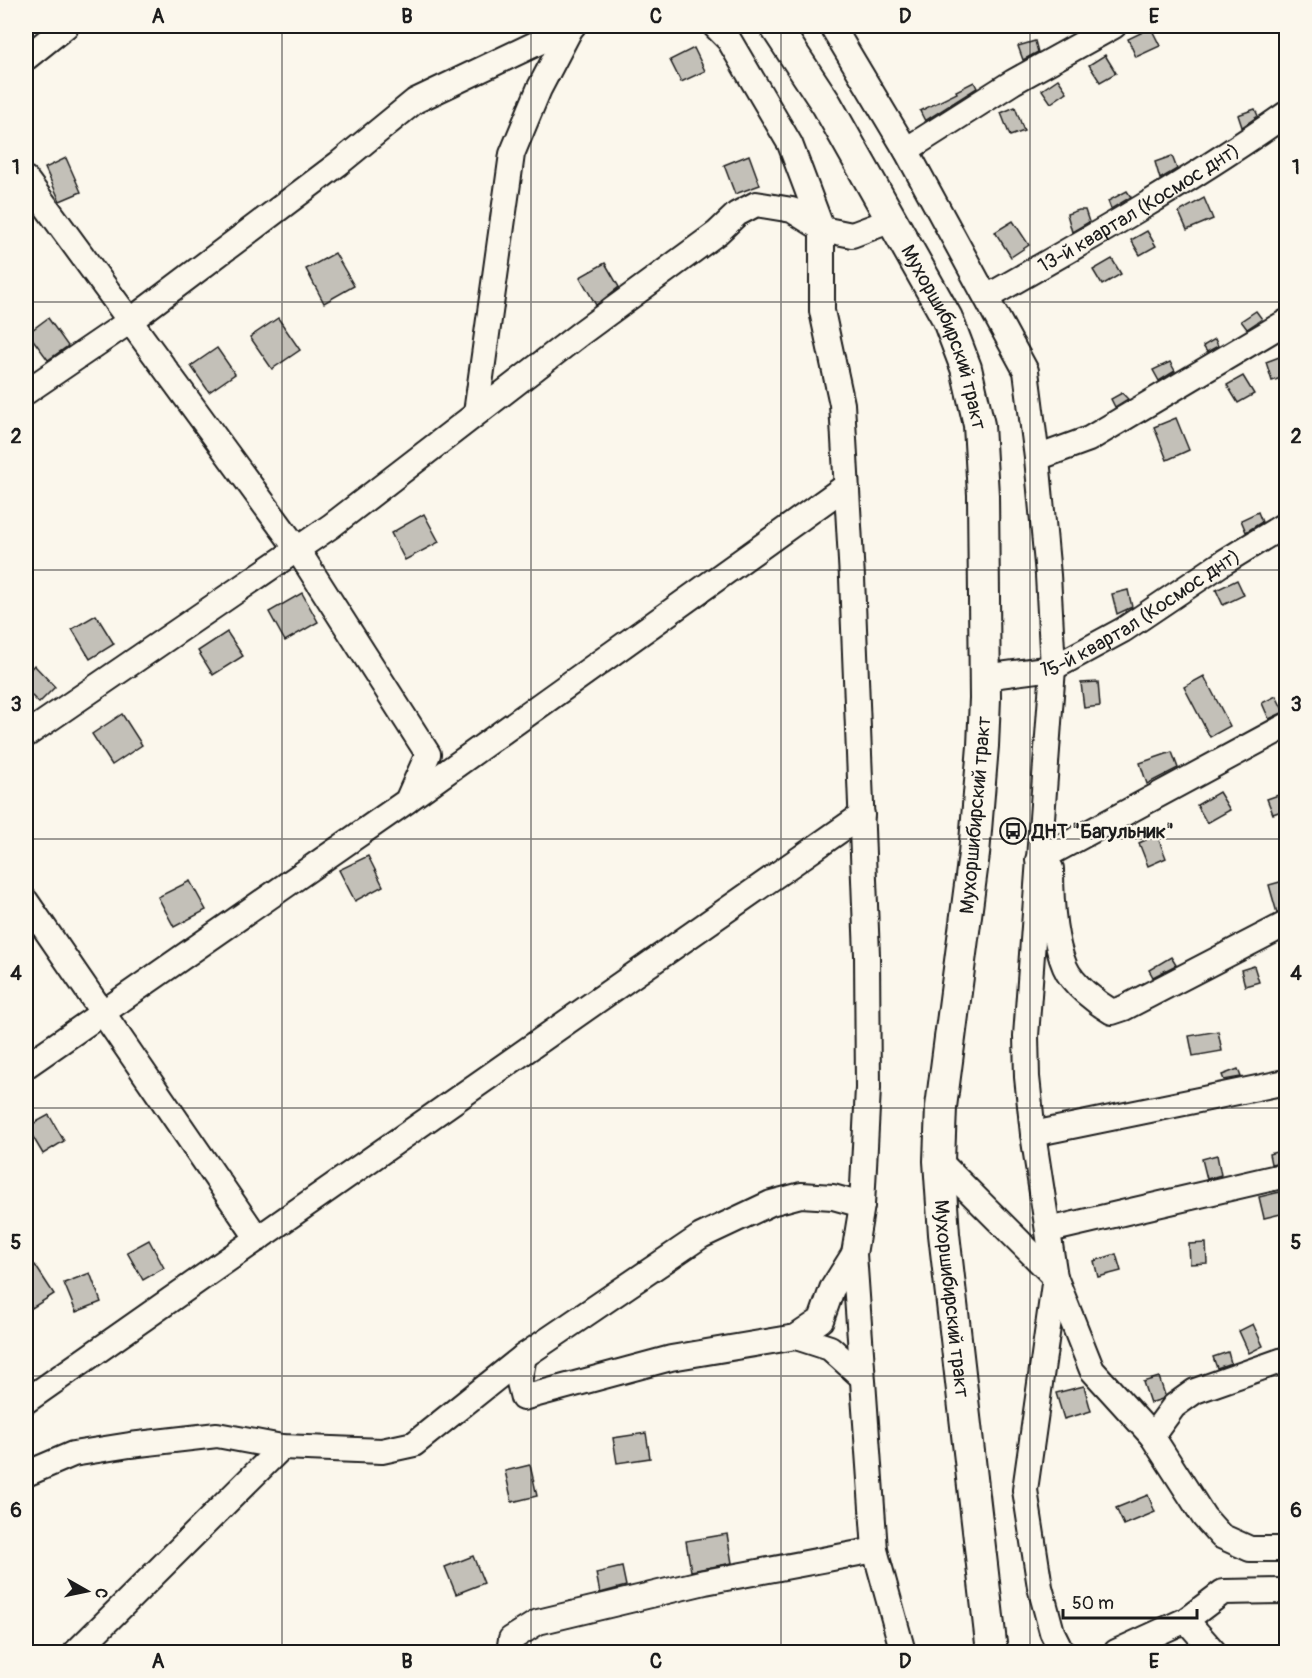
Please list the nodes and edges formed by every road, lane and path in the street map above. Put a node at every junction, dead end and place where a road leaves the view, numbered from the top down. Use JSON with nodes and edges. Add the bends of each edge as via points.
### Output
{"nodes":[{"id":1,"x":66,"y":26,"type":"edge"},
{"id":2,"x":572,"y":26,"type":"edge"},
{"id":3,"x":716,"y":26,"type":"edge"},
{"id":4,"x":775,"y":26,"type":"edge"},
{"id":5,"x":832,"y":26,"type":"edge"},
{"id":6,"x":1114,"y":26,"type":"edge"},
{"id":7,"x":26,"y":58,"type":"edge"},
{"id":8,"x":1287,"y":114,"type":"edge"},
{"id":9,"x":906,"y":150,"type":"junction"},
{"id":10,"x":26,"y":179,"type":"edge"},
{"id":11,"x":892,"y":220,"type":"junction"},
{"id":12,"x":822,"y":229,"type":"junction"},
{"id":13,"x":987,"y":297,"type":"junction"},
{"id":14,"x":130,"y":321,"type":"junction"},
{"id":15,"x":1287,"y":322,"type":"edge"},
{"id":16,"x":26,"y":392,"type":"edge"},
{"id":17,"x":476,"y":413,"type":"junction"},
{"id":18,"x":1037,"y":458,"type":"junction"},
{"id":19,"x":846,"y":486,"type":"junction"},
{"id":20,"x":1287,"y":524,"type":"edge"},
{"id":21,"x":297,"y":549,"type":"junction"},
{"id":22,"x":1053,"y":668,"type":"junction"},
{"id":23,"x":984,"y":677,"type":"junction"},
{"id":24,"x":1287,"y":726,"type":"edge"},
{"id":25,"x":26,"y":735,"type":"edge"},
{"id":26,"x":407,"y":801,"type":"junction"},
{"id":27,"x":862,"y":815,"type":"junction"},
{"id":28,"x":1045,"y":857,"type":"junction"},
{"id":29,"x":26,"y":901,"type":"edge"},
{"id":30,"x":1287,"y":924,"type":"edge"},
{"id":31,"x":102,"y":1013,"type":"junction"},
{"id":32,"x":26,"y":1066,"type":"edge"},
{"id":33,"x":1287,"y":1082,"type":"edge"},
{"id":34,"x":1034,"y":1134,"type":"junction"},
{"id":35,"x":939,"y":1161,"type":"junction"},
{"id":36,"x":1287,"y":1175,"type":"edge"},
{"id":37,"x":862,"y":1205,"type":"junction"},
{"id":38,"x":1049,"y":1230,"type":"junction"},
{"id":39,"x":258,"y":1239,"type":"junction"},
{"id":40,"x":854,"y":1254,"type":"junction"},
{"id":41,"x":1055,"y":1277,"type":"junction"},
{"id":42,"x":796,"y":1337,"type":"junction"},
{"id":43,"x":524,"y":1356,"type":"junction"},
{"id":44,"x":1287,"y":1359,"type":"edge"},
{"id":45,"x":861,"y":1376,"type":"junction"},
{"id":46,"x":26,"y":1401,"type":"edge"},
{"id":47,"x":1152,"y":1436,"type":"junction"},
{"id":48,"x":282,"y":1447,"type":"junction"},
{"id":49,"x":26,"y":1474,"type":"edge"},
{"id":50,"x":876,"y":1550,"type":"junction"},
{"id":51,"x":1287,"y":1550,"type":"edge"},
{"id":52,"x":1287,"y":1591,"type":"edge"},
{"id":53,"x":1186,"y":1620,"type":"junction"},
{"id":54,"x":902,"y":1652,"type":"edge"},
{"id":55,"x":76,"y":1653,"type":"edge"},
{"id":56,"x":509,"y":1653,"type":"edge"},
{"id":57,"x":992,"y":1653,"type":"edge"},
{"id":58,"x":1062,"y":1653,"type":"edge"},
{"id":59,"x":1116,"y":1653,"type":"edge"},
{"id":60,"x":1214,"y":1653,"type":"edge"}],
"edges":[{"from":1,"to":7,"type":"street"},
{"from":2,"to":14,"type":"street","via":[[416,100]]},
{"from":2,"to":17,"type":"street","via":[[539,89],[512,154]]},
{"from":3,"to":12,"type":"street","via":[[729,40],[790,144]]},
{"from":4,"to":11,"type":"main road","name":"Мухоршибирский тракт"},
{"from":5,"to":9,"type":"street"},
{"from":6,"to":9,"type":"street","via":[[1013,82]]},
{"from":8,"to":13,"type":"street","name":"13-й квартал (Космос днт)","via":[[1227,156]]},
{"from":9,"to":13,"type":"street"},
{"from":10,"to":14,"type":"street"},
{"from":11,"to":12,"type":"street","via":[[852,235]]},
{"from":11,"to":23,"type":"main road","name":"Мухоршибирский тракт","via":[[947,318],[974,396],[983,495]]},
{"from":12,"to":17,"type":"street","via":[[792,210],[756,204]]},
{"from":12,"to":19,"type":"street","via":[[822,311],[842,404]]},
{"from":13,"to":18,"type":"street","via":[[1026,371]]},
{"from":14,"to":16,"type":"street"},
{"from":14,"to":21,"type":"street"},
{"from":15,"to":18,"type":"street","via":[[1089,439]]},
{"from":17,"to":21,"type":"street"},
{"from":18,"to":22,"type":"street"},
{"from":19,"to":26,"type":"street"},
{"from":19,"to":27,"type":"street"},
{"from":20,"to":22,"type":"street","name":"15-й квартал (Космос днт)","via":[[1123,630]]},
{"from":21,"to":25,"type":"street"},
{"from":21,"to":26,"type":"street","via":[[428,754]]},
{"from":22,"to":23,"type":"street","name":"15-й квартал (Космос днт)"},
{"from":22,"to":28,"type":"street"},
{"from":23,"to":35,"type":"main road","name":"Мухоршибирский тракт","via":[[980,795],[941,1107]]},
{"from":24,"to":28,"type":"street"},
{"from":26,"to":31,"type":"street"},
{"from":27,"to":37,"type":"street","via":[[868,1088]]},
{"from":27,"to":39,"type":"street"},
{"from":28,"to":30,"type":"street","via":[[1065,968],[1082,989],[1112,1012]]},
{"from":28,"to":34,"type":"street","via":[[1026,1036]]},
{"from":29,"to":31,"type":"street"},
{"from":31,"to":32,"type":"street"},
{"from":31,"to":39,"type":"street"},
{"from":33,"to":34,"type":"street"},
{"from":34,"to":38,"type":"street"},
{"from":35,"to":41,"type":"street"},
{"from":35,"to":57,"type":"main road","name":"Мухоршибирский тракт"},
{"from":36,"to":38,"type":"street"},
{"from":37,"to":40,"type":"street"},
{"from":37,"to":43,"type":"street","via":[[832,1197],[801,1196],[771,1203],[701,1236]]},
{"from":38,"to":41,"type":"street"},
{"from":39,"to":46,"type":"street"},
{"from":40,"to":42,"type":"street","via":[[832,1289],[821,1320]]},
{"from":40,"to":45,"type":"street"},
{"from":41,"to":47,"type":"street","via":[[1092,1370]]},
{"from":41,"to":58,"type":"street","via":[[1025,1490],[1040,1587]]},
{"from":42,"to":43,"type":"street","via":[[671,1358],[523,1398],[519,1382]]},
{"from":42,"to":45,"type":"street","via":[[830,1348]]},
{"from":43,"to":48,"type":"street","via":[[414,1444],[382,1451]]},
{"from":44,"to":47,"type":"street","via":[[1195,1391],[1174,1406]]},
{"from":45,"to":50,"type":"street"},
{"from":47,"to":51,"type":"street","via":[[1204,1517],[1221,1536],[1250,1549]]},
{"from":48,"to":49,"type":"street","via":[[217,1435],[73,1454]]},
{"from":48,"to":55,"type":"street"},
{"from":50,"to":54,"type":"street"},
{"from":50,"to":56,"type":"street","via":[[705,1582],[538,1622],[511,1639]]},
{"from":52,"to":53,"type":"street","via":[[1224,1592]]},
{"from":53,"to":59,"type":"street"},
{"from":53,"to":60,"type":"street"}]}
